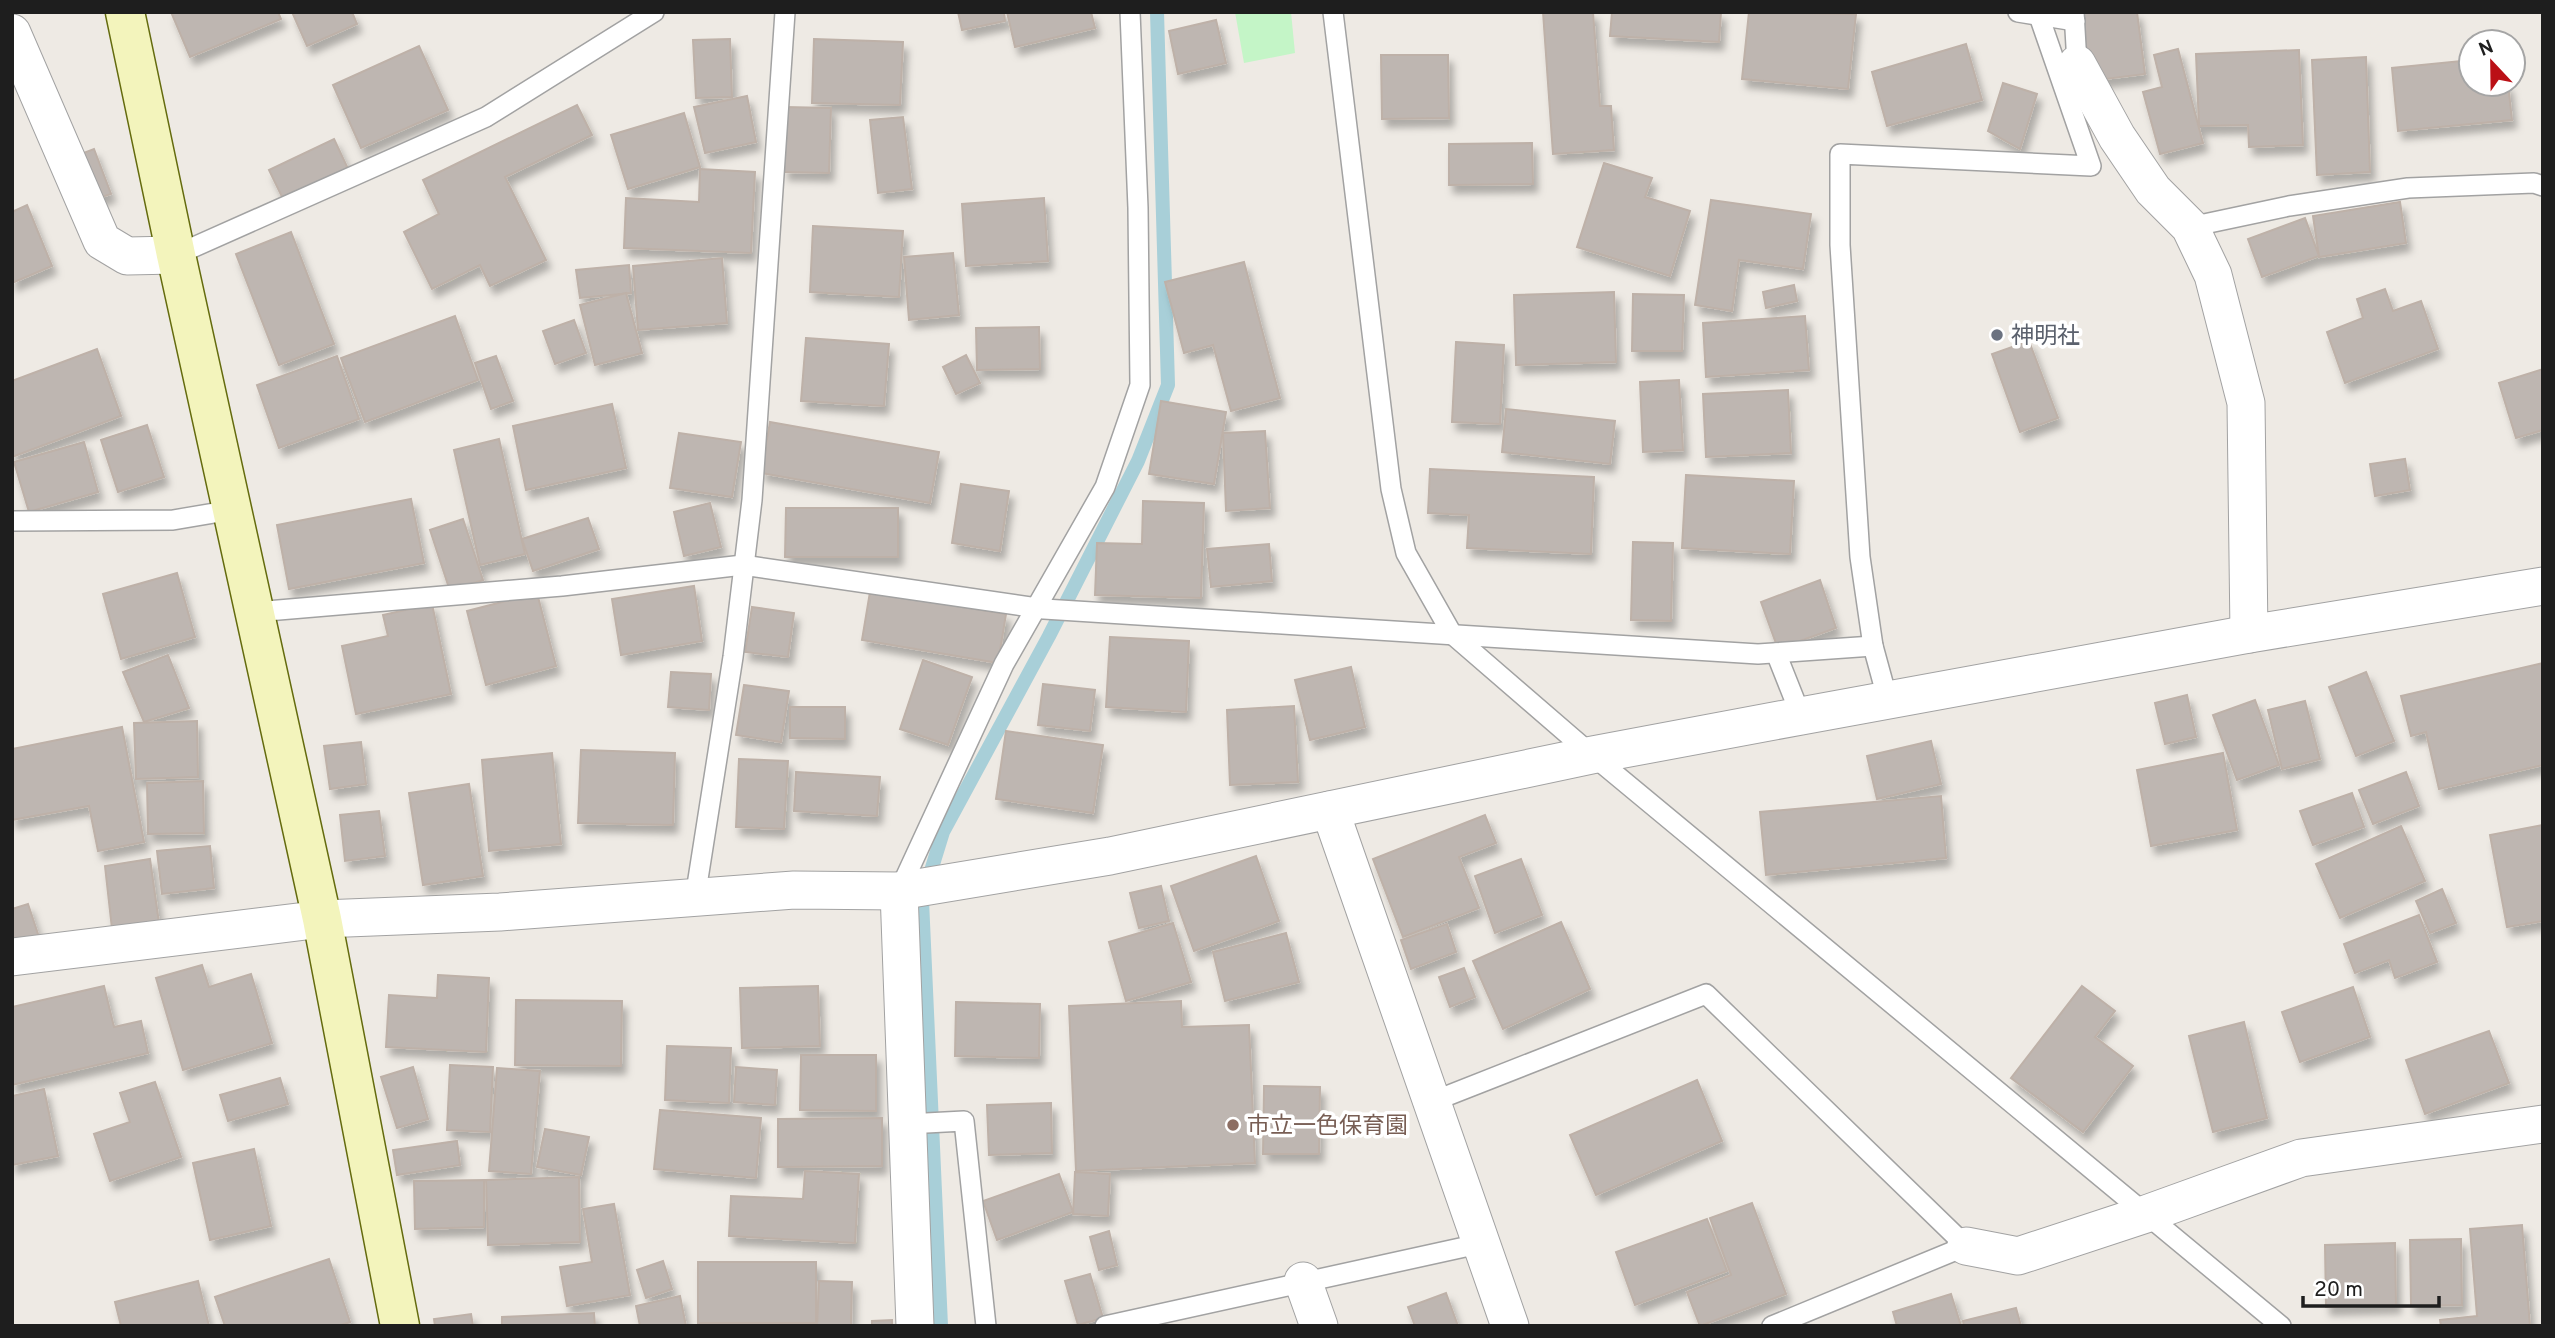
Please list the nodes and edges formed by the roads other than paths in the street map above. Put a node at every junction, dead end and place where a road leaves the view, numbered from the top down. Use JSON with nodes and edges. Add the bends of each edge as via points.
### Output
{"nodes":[{"id":1,"x":125,"y":12,"type":"edge"},
{"id":2,"x":654,"y":12,"type":"edge"},
{"id":3,"x":785,"y":12,"type":"edge"},
{"id":4,"x":1130,"y":12,"type":"edge"},
{"id":5,"x":1332,"y":12,"type":"edge"},
{"id":6,"x":2018,"y":12,"type":"edge"},
{"id":7,"x":2039,"y":16,"type":"junction"},
{"id":8,"x":2075,"y":17,"type":"edge"},
{"id":9,"x":12,"y":33,"type":"edge"},
{"id":10,"x":2077,"y":64,"type":"joint"},
{"id":11,"x":2543,"y":186,"type":"edge"},
{"id":12,"x":2190,"y":227,"type":"junction"},
{"id":13,"x":176,"y":255,"type":"junction"},
{"id":14,"x":232,"y":510,"type":"junction"},
{"id":15,"x":12,"y":521,"type":"edge"},
{"id":16,"x":743,"y":565,"type":"junction"},
{"id":17,"x":2543,"y":586,"type":"edge"},
{"id":18,"x":1041,"y":609,"type":"junction"},
{"id":19,"x":255,"y":612,"type":"junction"},
{"id":20,"x":2249,"y":634,"type":"junction"},
{"id":21,"x":1452,"y":635,"type":"junction"},
{"id":22,"x":1873,"y":646,"type":"junction"},
{"id":23,"x":1776,"y":653,"type":"junction"},
{"id":24,"x":1888,"y":701,"type":"junction"},
{"id":25,"x":1801,"y":716,"type":"junction"},
{"id":26,"x":1592,"y":755,"type":"junction"},
{"id":27,"x":1330,"y":810,"type":"junction"},
{"id":28,"x":899,"y":891,"type":"junction"},
{"id":29,"x":695,"y":898,"type":"junction"},
{"id":30,"x":322,"y":919,"type":"junction"},
{"id":31,"x":12,"y":957,"type":"edge"},
{"id":32,"x":1434,"y":1101,"type":"junction"},
{"id":33,"x":907,"y":1124,"type":"junction"},
{"id":34,"x":2543,"y":1124,"type":"edge"},
{"id":35,"x":2147,"y":1214,"type":"junction"},
{"id":36,"x":1483,"y":1242,"type":"junction"},
{"id":37,"x":1966,"y":1245,"type":"junction"},
{"id":38,"x":1303,"y":1281,"type":"junction"},
{"id":39,"x":400,"y":1326,"type":"edge"},
{"id":40,"x":915,"y":1326,"type":"edge"},
{"id":41,"x":986,"y":1326,"type":"edge"},
{"id":42,"x":1105,"y":1326,"type":"edge"},
{"id":43,"x":1319,"y":1326,"type":"edge"},
{"id":44,"x":1510,"y":1326,"type":"edge"},
{"id":45,"x":1772,"y":1326,"type":"edge"},
{"id":46,"x":2281,"y":1326,"type":"edge"}],
"edges":[{"from":1,"to":13,"type":"street"},
{"from":2,"to":13,"type":"lane","via":[[486,117]]},
{"from":3,"to":16,"type":"lane","via":[[752,500]]},
{"from":4,"to":18,"type":"lane","via":[[1140,385],[1105,487]]},
{"from":5,"to":21,"type":"lane","via":[[1391,489],[1406,553]]},
{"from":6,"to":7,"type":"lane"},
{"from":7,"to":8,"type":"lane"},
{"from":7,"to":22,"type":"lane","via":[[2091,166],[1840,154],[1840,245],[1860,557]]},
{"from":8,"to":10,"type":"lane"},
{"from":9,"to":13,"type":"street","via":[[102,241],[127,256]]},
{"from":10,"to":12,"type":"street","via":[[2153,190]]},
{"from":11,"to":12,"type":"lane","via":[[2408,188]]},
{"from":12,"to":20,"type":"street","via":[[2213,275],[2246,403]]},
{"from":13,"to":14,"type":"street"},
{"from":14,"to":15,"type":"lane","via":[[173,520]]},
{"from":14,"to":19,"type":"street"},
{"from":16,"to":18,"type":"lane"},
{"from":16,"to":19,"type":"lane","via":[[562,586]]},
{"from":16,"to":29,"type":"lane"},
{"from":17,"to":20,"type":"street"},
{"from":18,"to":21,"type":"lane"},
{"from":18,"to":28,"type":"lane","via":[[1004,664]]},
{"from":19,"to":30,"type":"street"},
{"from":20,"to":24,"type":"street"},
{"from":21,"to":23,"type":"lane"},
{"from":21,"to":26,"type":"lane"},
{"from":22,"to":23,"type":"lane"},
{"from":22,"to":24,"type":"lane"},
{"from":23,"to":25,"type":"lane"},
{"from":24,"to":25,"type":"street"},
{"from":25,"to":26,"type":"street"},
{"from":26,"to":27,"type":"street"},
{"from":26,"to":35,"type":"lane"},
{"from":27,"to":28,"type":"street","via":[[1110,856]]},
{"from":27,"to":32,"type":"street"},
{"from":28,"to":29,"type":"street","via":[[794,890]]},
{"from":28,"to":33,"type":"street"},
{"from":29,"to":30,"type":"street"},
{"from":30,"to":31,"type":"street"},
{"from":30,"to":39,"type":"street"},
{"from":32,"to":36,"type":"street"},
{"from":32,"to":37,"type":"lane","via":[[1706,994]]},
{"from":33,"to":40,"type":"street"},
{"from":33,"to":41,"type":"lane","via":[[964,1121]]},
{"from":34,"to":35,"type":"street","via":[[2301,1158]]},
{"from":35,"to":37,"type":"street","via":[[2018,1256]]},
{"from":35,"to":46,"type":"lane"},
{"from":36,"to":38,"type":"lane"},
{"from":36,"to":44,"type":"street"},
{"from":37,"to":45,"type":"lane"},
{"from":38,"to":42,"type":"lane"},
{"from":38,"to":43,"type":"street"}]}
